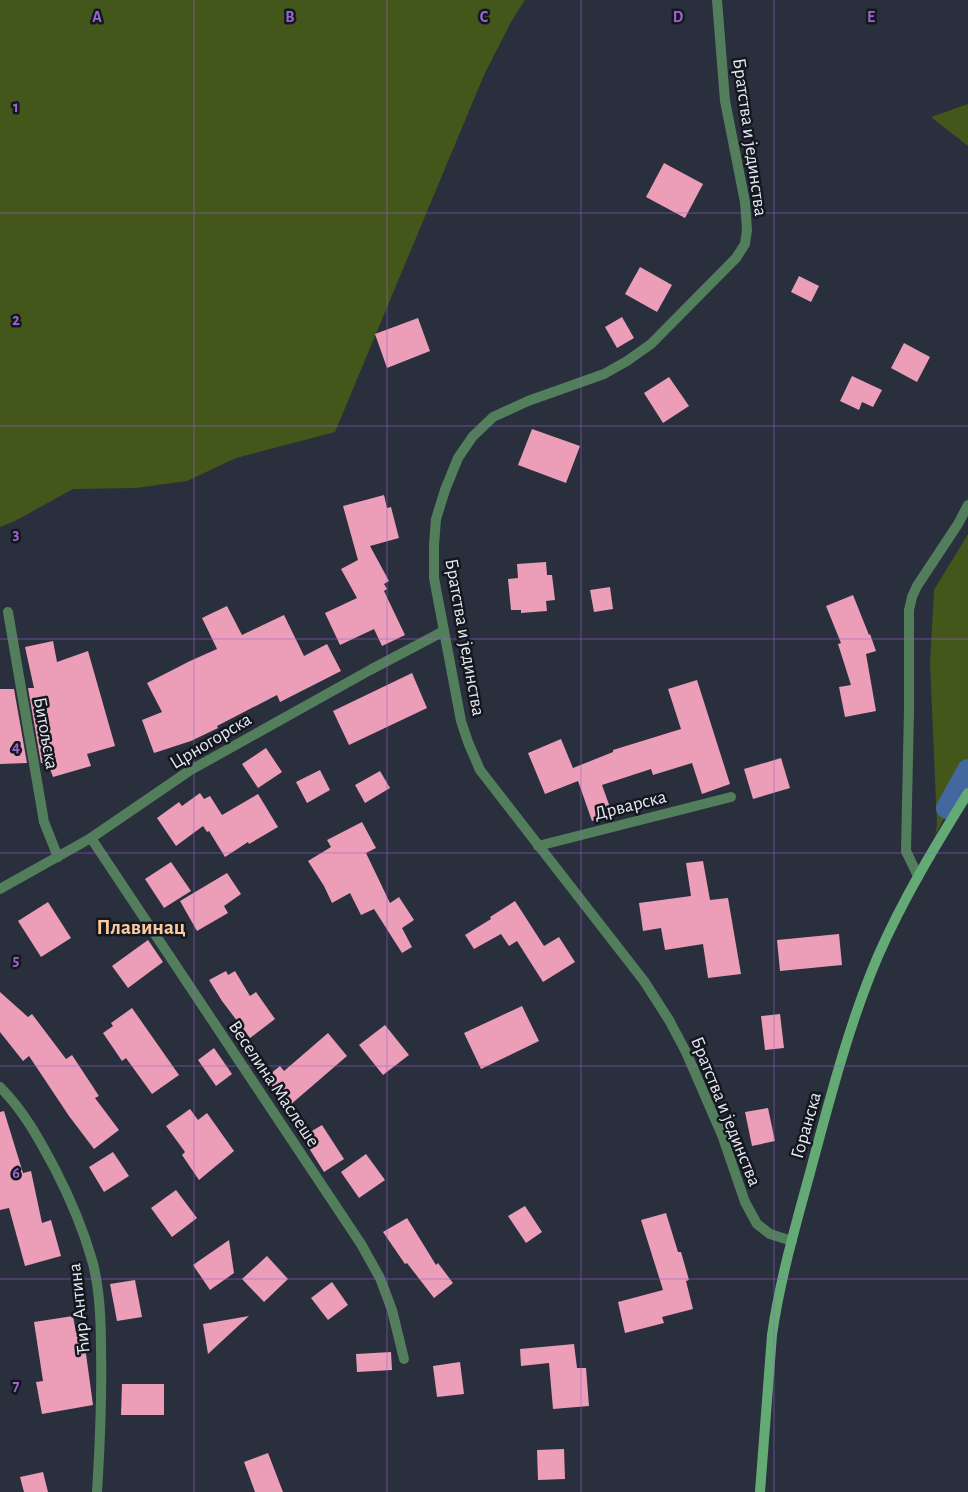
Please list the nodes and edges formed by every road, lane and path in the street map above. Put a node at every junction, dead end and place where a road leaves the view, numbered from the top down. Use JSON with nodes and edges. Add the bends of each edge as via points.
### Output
{"nodes":[{"id":1,"x":717,"y":0,"type":"edge"},
{"id":2,"x":968,"y":506,"type":"edge"},
{"id":3,"x":8,"y":612,"type":"dead end"},
{"id":4,"x":444,"y":631,"type":"junction"},
{"id":5,"x":968,"y":793,"type":"edge"},
{"id":6,"x":732,"y":797,"type":"dead end"},
{"id":7,"x":90,"y":838,"type":"junction"},
{"id":8,"x":538,"y":846,"type":"junction"},
{"id":9,"x":58,"y":856,"type":"junction"},
{"id":10,"x":918,"y":876,"type":"junction"},
{"id":11,"x":0,"y":889,"type":"edge"},
{"id":12,"x":0,"y":1087,"type":"edge"},
{"id":13,"x":792,"y":1241,"type":"junction"},
{"id":14,"x":404,"y":1359,"type":"dead end"},
{"id":15,"x":97,"y":1492,"type":"edge"},
{"id":16,"x":760,"y":1492,"type":"edge"}],
"edges":[{"from":1,"to":4,"type":"street","name":"Братства и јединства","via":[[725,100],[745,202],[745,244],[736,258],[651,344],[627,361],[604,374],[493,417],[473,436],[458,458],[436,519],[434,578]]},
{"from":2,"to":10,"type":"street","via":[[916,586],[909,610],[906,851]]},
{"from":3,"to":9,"type":"street","name":"Битољска","via":[[44,822]]},
{"from":4,"to":7,"type":"street","name":"Црногорска","via":[[189,771]]},
{"from":4,"to":8,"type":"street","name":"Братства и јединства","via":[[461,721],[480,770]]},
{"from":5,"to":10,"type":"main road","name":"Горанска"},
{"from":6,"to":8,"type":"street","name":"Дрварска"},
{"from":7,"to":9,"type":"street","name":"Црногорска"},
{"from":7,"to":14,"type":"street","name":"Веселина Маслеше","via":[[361,1244],[380,1278],[392,1310]]},
{"from":8,"to":13,"type":"street","name":"Братства и јединства","via":[[629,960],[669,1020],[706,1097],[757,1224],[770,1234]]},
{"from":9,"to":11,"type":"street","name":"Црногорска"},
{"from":10,"to":13,"type":"main road","name":"Горанска","via":[[877,958],[860,1003],[830,1097]]},
{"from":12,"to":15,"type":"street","name":"Ћир Антина","via":[[32,1127],[49,1157],[93,1262],[101,1332]]},
{"from":13,"to":16,"type":"main road","name":"Горанска","via":[[772,1335]]}]}
